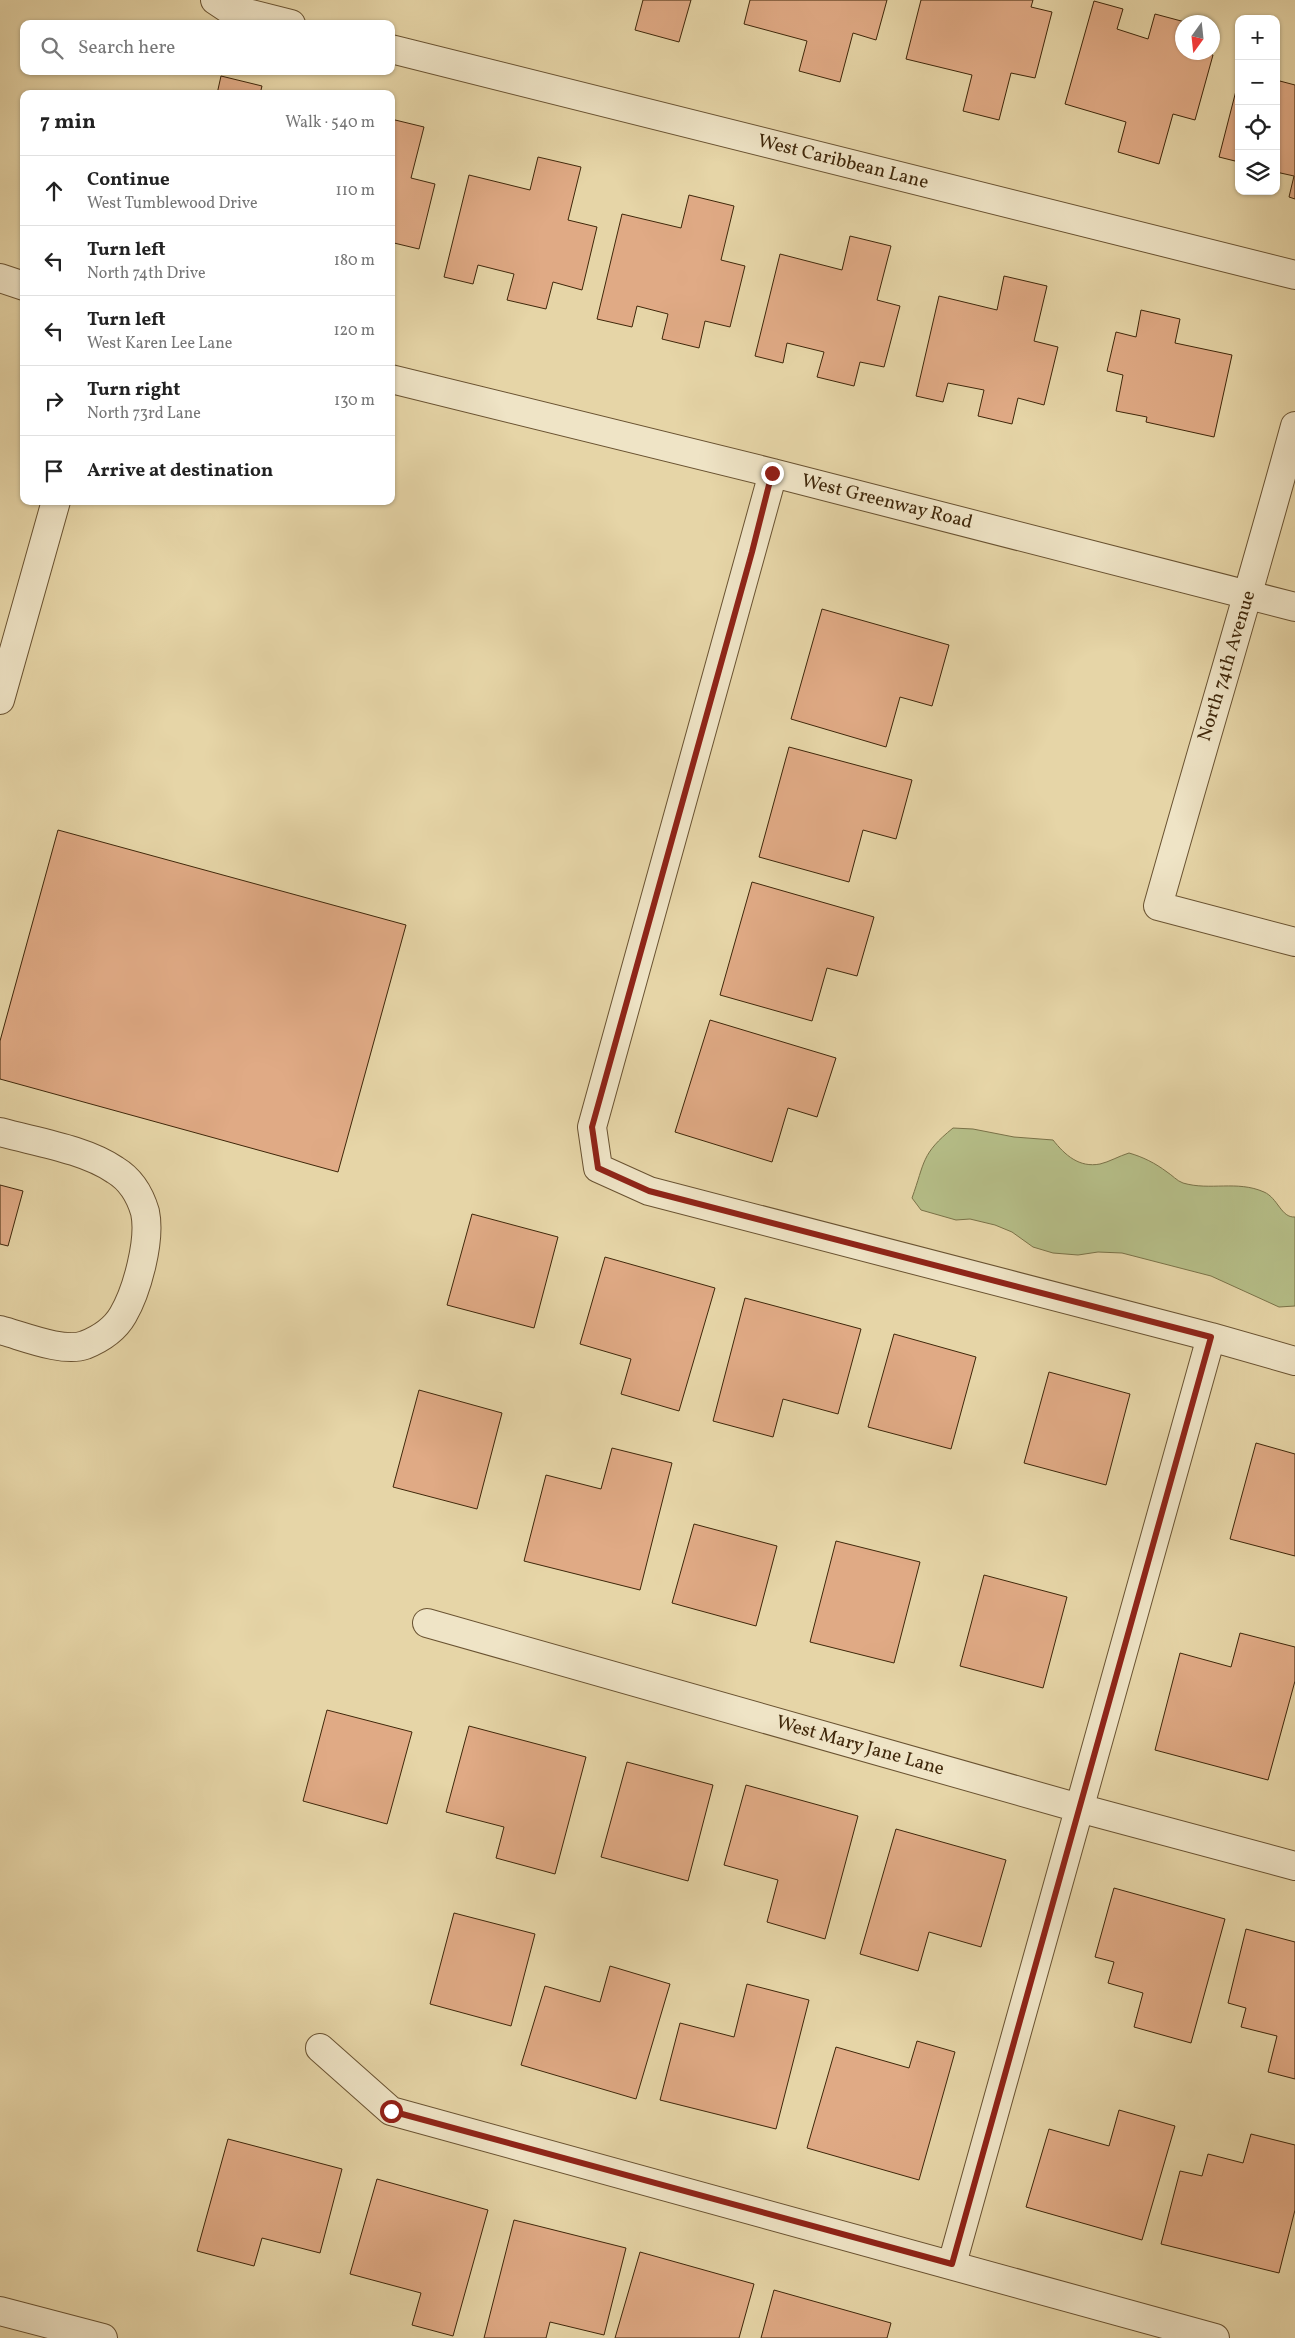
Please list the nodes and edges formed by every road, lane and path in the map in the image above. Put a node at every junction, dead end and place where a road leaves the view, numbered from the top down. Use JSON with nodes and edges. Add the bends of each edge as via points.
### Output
{"nodes":[{"id":1,"x":215,"y":0,"type":"edge"},
{"id":2,"x":275,"y":20,"type":"edge"},
{"id":3,"x":395,"y":50,"type":"edge"},
{"id":4,"x":1295,"y":275,"type":"edge"},
{"id":5,"x":0,"y":278,"type":"edge"},
{"id":6,"x":20,"y":285,"type":"edge"},
{"id":7,"x":395,"y":380,"type":"edge"},
{"id":8,"x":1295,"y":426,"type":"edge"},
{"id":9,"x":772,"y":473,"type":"junction"},
{"id":10,"x":55,"y":505,"type":"edge"},
{"id":11,"x":1248,"y":595,"type":"junction"},
{"id":12,"x":1295,"y":607,"type":"edge"},
{"id":13,"x":0,"y":700,"type":"edge"},
{"id":14,"x":1295,"y":942,"type":"edge"},
{"id":15,"x":0,"y":1132,"type":"edge"},
{"id":16,"x":0,"y":1330,"type":"edge"},
{"id":17,"x":1211,"y":1337,"type":"junction"},
{"id":18,"x":1295,"y":1361,"type":"edge"},
{"id":19,"x":427,"y":1623,"type":"dead end"},
{"id":20,"x":1079,"y":1808,"type":"junction"},
{"id":21,"x":1295,"y":1866,"type":"edge"},
{"id":22,"x":320,"y":2048,"type":"dead end"},
{"id":23,"x":952,"y":2264,"type":"junction"},
{"id":24,"x":0,"y":2311,"type":"edge"},
{"id":25,"x":103,"y":2338,"type":"edge"},
{"id":26,"x":1216,"y":2338,"type":"edge"}],
"edges":[{"from":1,"to":2,"type":"street","via":[[227,8]]},
{"from":3,"to":4,"type":"street","name":"West Caribbean Lane"},
{"from":5,"to":6,"type":"street"},
{"from":7,"to":9,"type":"street","name":"West Greenway Road"},
{"from":8,"to":11,"type":"street","name":"North 74th Avenue"},
{"from":9,"to":11,"type":"street","name":"West Greenway Road"},
{"from":9,"to":17,"type":"street","via":[[592,1127],[598,1168],[649,1191]]},
{"from":10,"to":13,"type":"street"},
{"from":11,"to":12,"type":"street","name":"West Greenway Road"},
{"from":11,"to":14,"type":"street","name":"North 74th Avenue","via":[[1158,906]]},
{"from":15,"to":16,"type":"street","via":[[88,1156],[116,1170],[135,1188],[145,1213],[145,1247],[134,1292],[123,1316],[105,1335],[83,1345],[64,1347]]},
{"from":17,"to":18,"type":"street"},
{"from":17,"to":20,"type":"street"},
{"from":19,"to":20,"type":"street","name":"West Mary Jane Lane"},
{"from":20,"to":21,"type":"street","name":"West Mary Jane Lane"},
{"from":20,"to":23,"type":"street"},
{"from":22,"to":23,"type":"street","via":[[391,2111]]},
{"from":23,"to":26,"type":"street"},
{"from":24,"to":25,"type":"street"}]}
